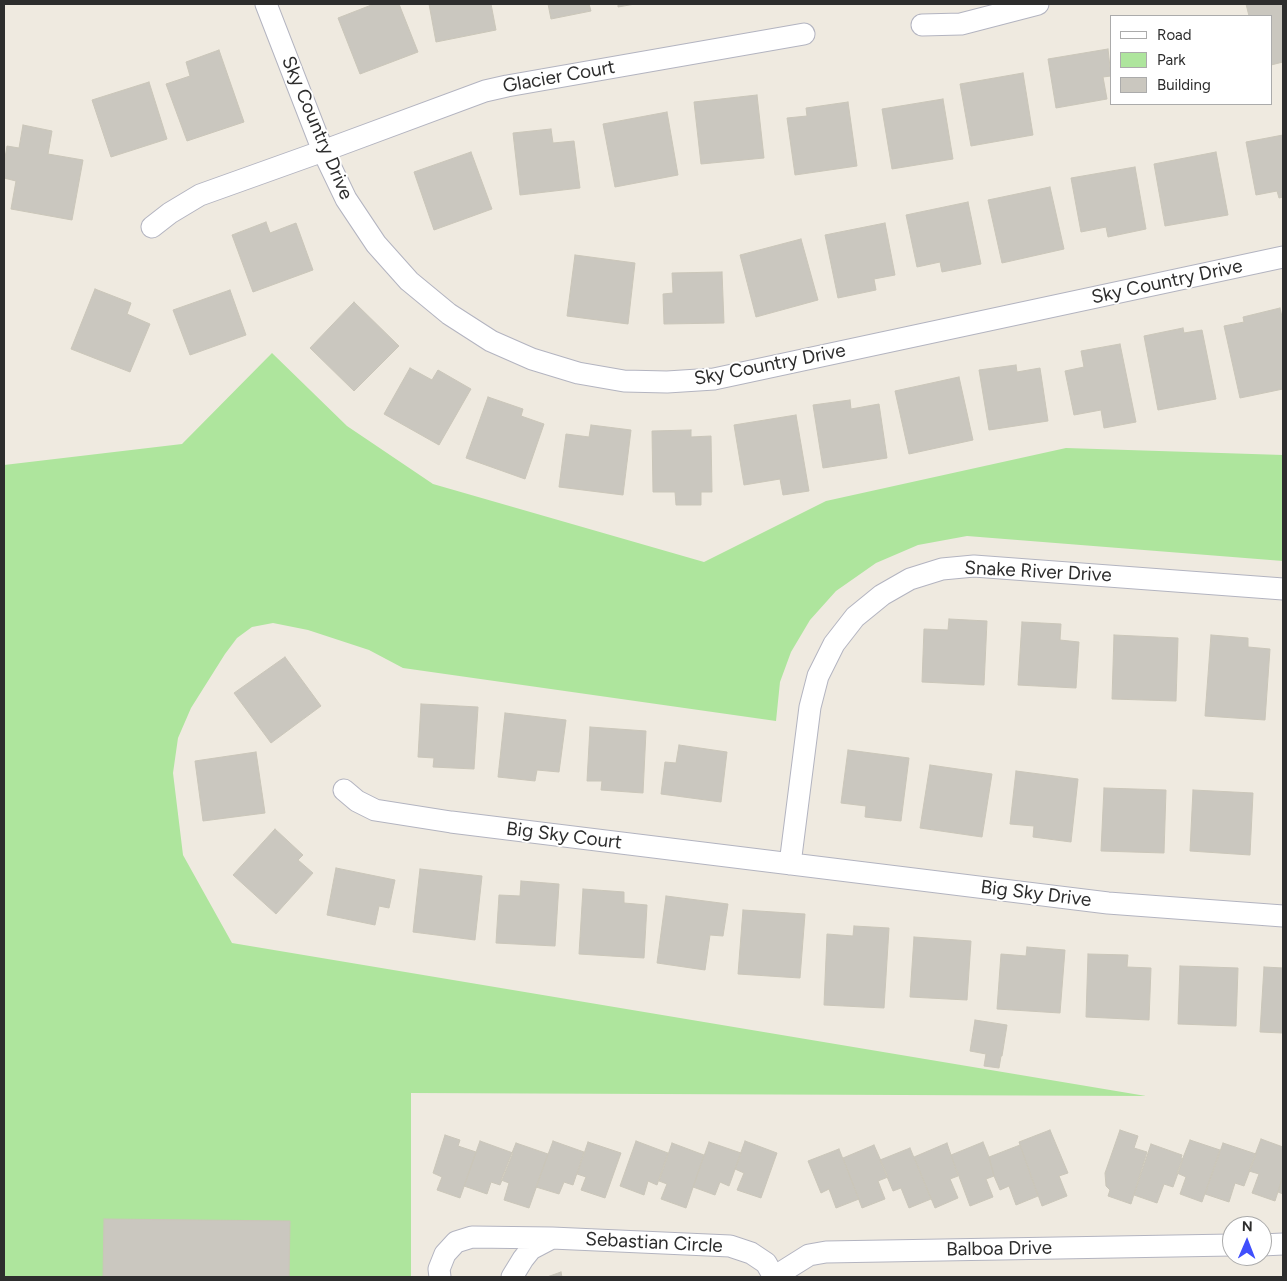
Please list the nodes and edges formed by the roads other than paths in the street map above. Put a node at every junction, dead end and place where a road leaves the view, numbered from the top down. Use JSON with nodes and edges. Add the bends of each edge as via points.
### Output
{"nodes":[{"id":1,"x":266,"y":4,"type":"edge"},
{"id":2,"x":1038,"y":4,"type":"edge"},
{"id":3,"x":922,"y":25,"type":"dead end"},
{"id":4,"x":804,"y":34,"type":"dead end"},
{"id":5,"x":323,"y":151,"type":"junction"},
{"id":6,"x":152,"y":227,"type":"dead end"},
{"id":7,"x":1283,"y":257,"type":"edge"},
{"id":8,"x":1283,"y":590,"type":"edge"},
{"id":9,"x":344,"y":790,"type":"dead end"},
{"id":10,"x":790,"y":864,"type":"junction"},
{"id":11,"x":1283,"y":916,"type":"edge"},
{"id":12,"x":552,"y":1238,"type":"junction"},
{"id":13,"x":1222,"y":1245,"type":"edge"},
{"id":14,"x":440,"y":1277,"type":"edge"},
{"id":15,"x":512,"y":1277,"type":"edge"},
{"id":16,"x":774,"y":1277,"type":"edge"}],
"edges":[{"from":1,"to":5,"type":"street","name":"Sky Country Drive"},
{"from":2,"to":3,"type":"street","via":[[961,24]]},
{"from":4,"to":5,"type":"street","name":"Glacier Court","via":[[485,91]]},
{"from":5,"to":6,"type":"street","name":"Glacier Court","via":[[200,195]]},
{"from":5,"to":7,"type":"street","name":"Sky Country Drive","via":[[346,199],[376,244],[409,280],[449,314],[532,359],[578,373],[624,381],[714,379]]},
{"from":8,"to":10,"type":"street","name":"Snake River Drive","via":[[974,566],[942,569],[910,579],[882,595],[855,618],[834,644],[818,676],[810,708]]},
{"from":9,"to":10,"type":"street","name":"Big Sky Court","via":[[356,801],[375,810],[403,815]]},
{"from":10,"to":11,"type":"street","name":"Big Sky Drive","via":[[1108,903]]},
{"from":12,"to":14,"type":"street","name":"Sebastian Circle","via":[[472,1237],[456,1242],[445,1254],[439,1269]]},
{"from":12,"to":15,"type":"street","via":[[531,1249]]},
{"from":12,"to":16,"type":"street","name":"Sebastian Circle","via":[[730,1246],[766,1263]]},
{"from":13,"to":16,"type":"street","name":"Balboa Drive","via":[[826,1252],[809,1255]]}]}
